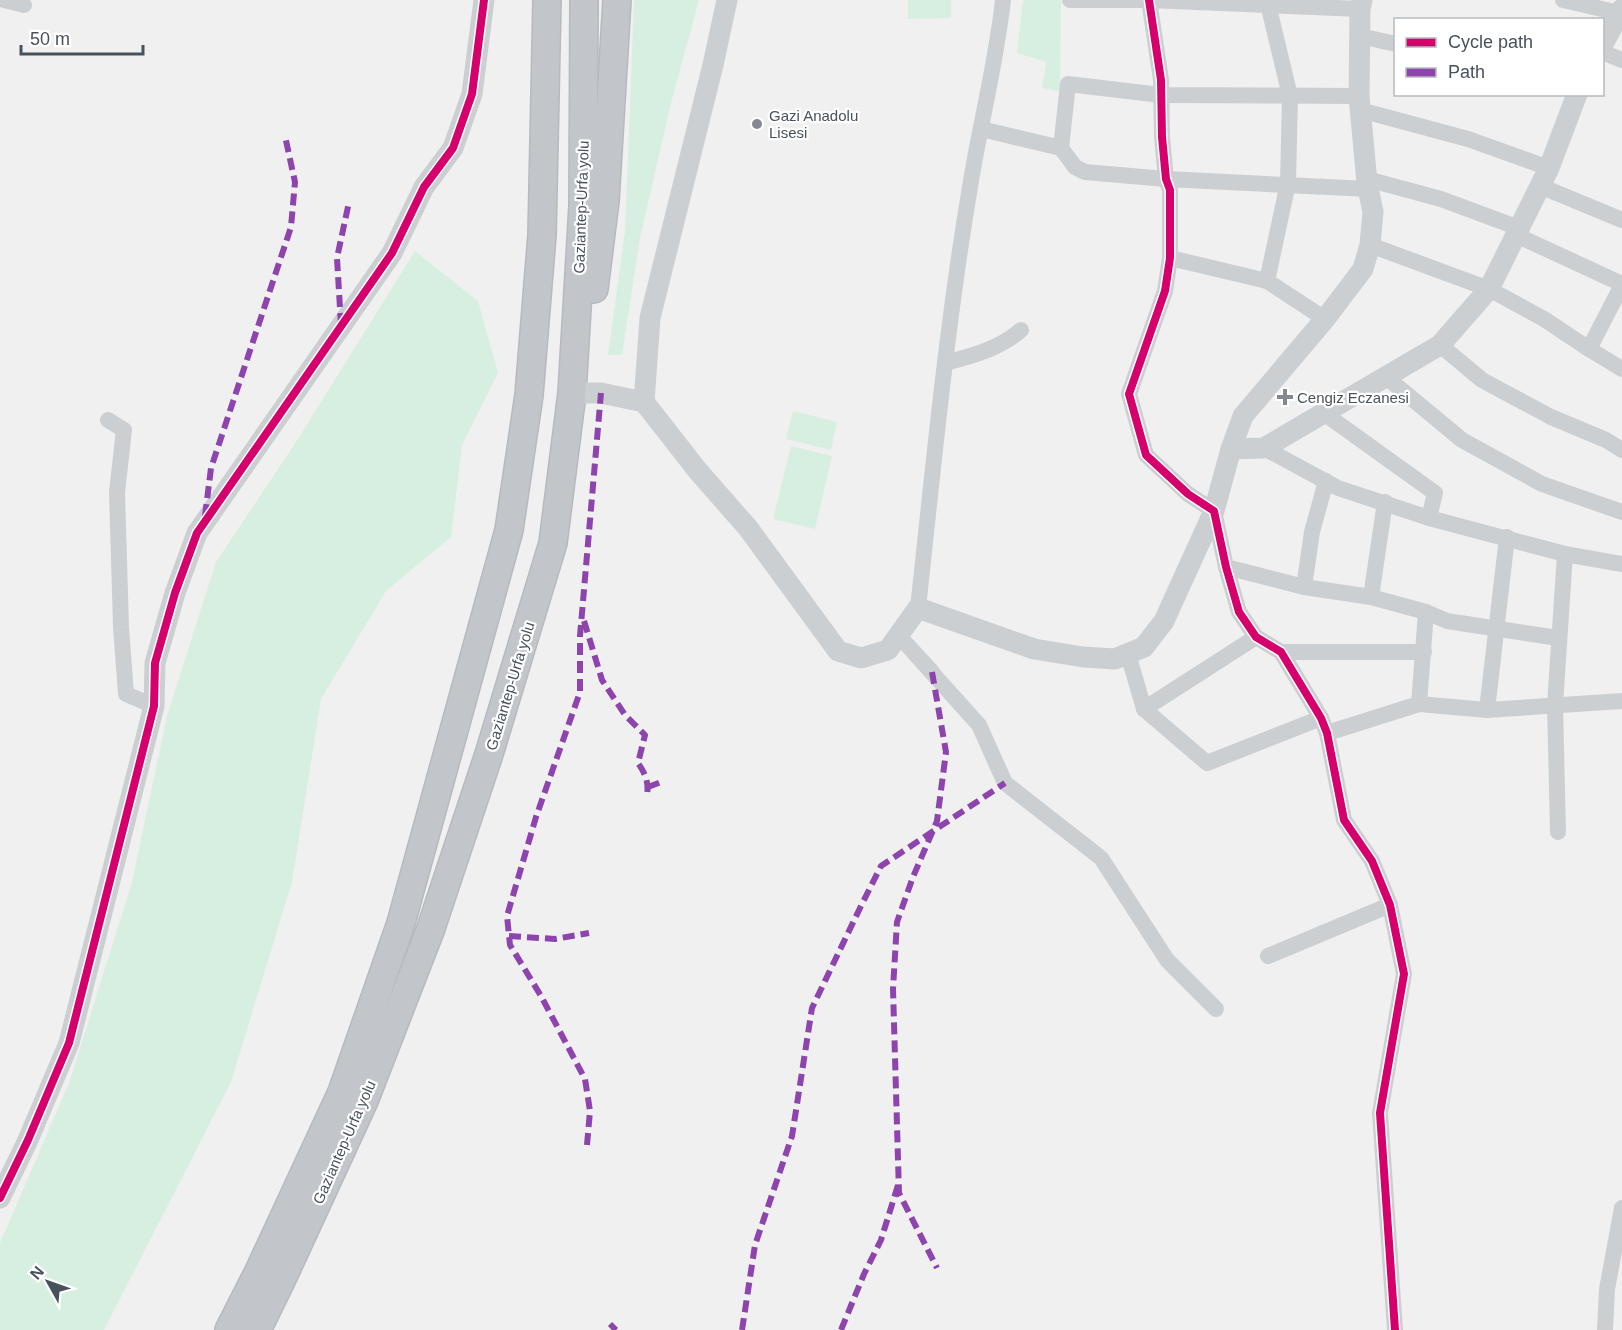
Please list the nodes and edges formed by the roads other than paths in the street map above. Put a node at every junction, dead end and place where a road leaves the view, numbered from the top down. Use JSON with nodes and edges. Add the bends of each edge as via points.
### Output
{"nodes":[{"id":1,"x":4,"y":0,"type":"edge"},
{"id":2,"x":484,"y":0,"type":"edge"},
{"id":3,"x":547,"y":0,"type":"edge"},
{"id":4,"x":584,"y":0,"type":"edge"},
{"id":5,"x":617,"y":0,"type":"edge"},
{"id":6,"x":727,"y":0,"type":"edge"},
{"id":7,"x":1003,"y":0,"type":"edge"},
{"id":8,"x":1070,"y":0,"type":"edge"},
{"id":9,"x":1149,"y":0,"type":"edge"},
{"id":10,"x":1563,"y":0,"type":"edge"},
{"id":11,"x":1267,"y":3,"type":"edge"},
{"id":12,"x":1361,"y":4,"type":"edge"},
{"id":13,"x":24,"y":5,"type":"dead end"},
{"id":14,"x":1620,"y":11,"type":"edge"},
{"id":15,"x":1360,"y":36,"type":"junction"},
{"id":16,"x":1604,"y":42,"type":"edge"},
{"id":17,"x":1394,"y":44,"type":"edge"},
{"id":18,"x":1604,"y":53,"type":"edge"},
{"id":19,"x":1622,"y":60,"type":"edge"},
{"id":20,"x":1161,"y":95,"type":"junction"},
{"id":21,"x":1290,"y":96,"type":"junction"},
{"id":22,"x":1576,"y":96,"type":"edge"},
{"id":23,"x":1359,"y":103,"type":"junction"},
{"id":24,"x":981,"y":129,"type":"junction"},
{"id":25,"x":1061,"y":148,"type":"junction"},
{"id":26,"x":1544,"y":177,"type":"junction"},
{"id":27,"x":1166,"y":179,"type":"junction"},
{"id":28,"x":1288,"y":183,"type":"junction"},
{"id":29,"x":1368,"y":184,"type":"junction"},
{"id":30,"x":1622,"y":220,"type":"edge"},
{"id":31,"x":1518,"y":232,"type":"junction"},
{"id":32,"x":1370,"y":245,"type":"junction"},
{"id":33,"x":1170,"y":258,"type":"junction"},
{"id":34,"x":1267,"y":281,"type":"junction"},
{"id":35,"x":1622,"y":285,"type":"edge"},
{"id":36,"x":1489,"y":289,"type":"junction"},
{"id":37,"x":1325,"y":319,"type":"junction"},
{"id":38,"x":1021,"y":330,"type":"dead end"},
{"id":39,"x":1440,"y":345,"type":"junction"},
{"id":40,"x":1589,"y":349,"type":"junction"},
{"id":41,"x":945,"y":363,"type":"junction"},
{"id":42,"x":1622,"y":369,"type":"edge"},
{"id":43,"x":1386,"y":376,"type":"junction"},
{"id":44,"x":572,"y":393,"type":"junction"},
{"id":45,"x":644,"y":402,"type":"junction"},
{"id":46,"x":1324,"y":414,"type":"junction"},
{"id":47,"x":108,"y":420,"type":"dead end"},
{"id":48,"x":1263,"y":448,"type":"junction"},
{"id":49,"x":1231,"y":449,"type":"junction"},
{"id":50,"x":1622,"y":450,"type":"edge"},
{"id":51,"x":1326,"y":481,"type":"junction"},
{"id":52,"x":1385,"y":502,"type":"junction"},
{"id":53,"x":1214,"y":511,"type":"junction"},
{"id":54,"x":1622,"y":512,"type":"edge"},
{"id":55,"x":1429,"y":518,"type":"junction"},
{"id":56,"x":1507,"y":537,"type":"junction"},
{"id":57,"x":1565,"y":554,"type":"junction"},
{"id":58,"x":1622,"y":564,"type":"edge"},
{"id":59,"x":1226,"y":567,"type":"junction"},
{"id":60,"x":1304,"y":587,"type":"junction"},
{"id":61,"x":1371,"y":597,"type":"junction"},
{"id":62,"x":918,"y":609,"type":"junction"},
{"id":63,"x":1426,"y":612,"type":"junction"},
{"id":64,"x":1497,"y":628,"type":"junction"},
{"id":65,"x":899,"y":636,"type":"junction"},
{"id":66,"x":1256,"y":637,"type":"junction"},
{"id":67,"x":1558,"y":638,"type":"junction"},
{"id":68,"x":1281,"y":652,"type":"junction"},
{"id":69,"x":1424,"y":652,"type":"junction"},
{"id":70,"x":1128,"y":654,"type":"junction"},
{"id":71,"x":932,"y":672,"type":"dead end"},
{"id":72,"x":1622,"y":701,"type":"edge"},
{"id":73,"x":1419,"y":704,"type":"junction"},
{"id":74,"x":1555,"y":705,"type":"junction"},
{"id":75,"x":154,"y":706,"type":"junction"},
{"id":76,"x":1144,"y":709,"type":"junction"},
{"id":77,"x":1487,"y":710,"type":"junction"},
{"id":78,"x":1324,"y":726,"type":"junction"},
{"id":79,"x":1557,"y":832,"type":"dead end"},
{"id":80,"x":1390,"y":904,"type":"junction"},
{"id":81,"x":1268,"y":956,"type":"dead end"},
{"id":82,"x":1216,"y":1009,"type":"dead end"},
{"id":83,"x":0,"y":1198,"type":"edge"},
{"id":84,"x":1622,"y":1208,"type":"edge"},
{"id":85,"x":229,"y":1330,"type":"edge"},
{"id":86,"x":257,"y":1330,"type":"edge"},
{"id":87,"x":1395,"y":1330,"type":"edge"},
{"id":88,"x":1605,"y":1330,"type":"edge"}],
"edges":[{"from":1,"to":13,"type":"street"},
{"from":2,"to":75,"type":"street","via":[[472,94],[453,148],[424,187],[392,253],[197,533],[174,593],[155,663]]},
{"from":3,"to":85,"type":"highway","name":"Gaziantep-Urfa yolu","via":[[542,235],[529,395],[509,530],[401,923],[342,1092]]},
{"from":4,"to":44,"type":"highway","name":"Gaziantep-Urfa yolu","via":[[583,206]]},
{"from":5,"to":44,"type":"highway","via":[[605,201],[592,305]]},
{"from":6,"to":45,"type":"street","via":[[650,318]]},
{"from":7,"to":24,"type":"street"},
{"from":8,"to":9,"type":"street"},
{"from":9,"to":11,"type":"street"},
{"from":9,"to":20,"type":"street"},
{"from":10,"to":14,"type":"street"},
{"from":11,"to":12,"type":"street"},
{"from":11,"to":21,"type":"street"},
{"from":12,"to":15,"type":"street"},
{"from":14,"to":16,"type":"street"},
{"from":15,"to":17,"type":"street"},
{"from":15,"to":23,"type":"street"},
{"from":18,"to":19,"type":"street"},
{"from":20,"to":21,"type":"street"},
{"from":20,"to":25,"type":"street","via":[[1068,84]]},
{"from":20,"to":27,"type":"street"},
{"from":21,"to":23,"type":"street"},
{"from":21,"to":28,"type":"street"},
{"from":22,"to":26,"type":"street"},
{"from":23,"to":26,"type":"street","via":[[1468,139]]},
{"from":23,"to":29,"type":"street"},
{"from":24,"to":25,"type":"street"},
{"from":24,"to":41,"type":"street"},
{"from":25,"to":27,"type":"street","via":[[1075,167],[1086,172]]},
{"from":26,"to":30,"type":"street"},
{"from":26,"to":31,"type":"street"},
{"from":27,"to":28,"type":"street"},
{"from":27,"to":33,"type":"street","via":[[1170,190]]},
{"from":28,"to":29,"type":"street"},
{"from":28,"to":34,"type":"street"},
{"from":29,"to":31,"type":"street","via":[[1441,199]]},
{"from":29,"to":32,"type":"street","via":[[1373,212]]},
{"from":31,"to":35,"type":"street"},
{"from":31,"to":36,"type":"street"},
{"from":32,"to":36,"type":"street"},
{"from":32,"to":37,"type":"street","via":[[1363,269]]},
{"from":33,"to":34,"type":"street"},
{"from":33,"to":53,"type":"street","via":[[1165,291],[1129,394],[1146,455],[1188,494]]},
{"from":34,"to":37,"type":"street"},
{"from":35,"to":40,"type":"street"},
{"from":36,"to":39,"type":"street"},
{"from":36,"to":40,"type":"street"},
{"from":37,"to":49,"type":"street","via":[[1243,416]]},
{"from":38,"to":41,"type":"street","via":[[1010,340],[978,355]]},
{"from":39,"to":43,"type":"street"},
{"from":39,"to":50,"type":"street","via":[[1482,380]]},
{"from":40,"to":42,"type":"street"},
{"from":41,"to":62,"type":"street"},
{"from":43,"to":46,"type":"street"},
{"from":43,"to":54,"type":"street","via":[[1462,440],[1542,484]]},
{"from":44,"to":45,"type":"street","via":[[601,393]]},
{"from":44,"to":86,"type":"highway","name":"Gaziantep-Urfa yolu","via":[[553,543],[430,931],[364,1101]]},
{"from":45,"to":65,"type":"street","via":[[748,528],[838,651],[861,658],[888,650]]},
{"from":46,"to":48,"type":"street"},
{"from":46,"to":55,"type":"street","via":[[1435,493]]},
{"from":47,"to":75,"type":"street","via":[[124,430],[117,492],[126,694]]},
{"from":48,"to":49,"type":"street"},
{"from":48,"to":51,"type":"street"},
{"from":49,"to":53,"type":"street"},
{"from":51,"to":52,"type":"street"},
{"from":51,"to":60,"type":"street","via":[[1312,532]]},
{"from":52,"to":55,"type":"street"},
{"from":52,"to":61,"type":"street"},
{"from":53,"to":59,"type":"street"},
{"from":53,"to":70,"type":"street","via":[[1164,621],[1144,647]]},
{"from":55,"to":56,"type":"street"},
{"from":56,"to":57,"type":"street"},
{"from":56,"to":64,"type":"street"},
{"from":57,"to":58,"type":"street"},
{"from":57,"to":67,"type":"street"},
{"from":59,"to":60,"type":"street"},
{"from":59,"to":66,"type":"street","via":[[1239,612]]},
{"from":60,"to":61,"type":"street"},
{"from":61,"to":63,"type":"street"},
{"from":62,"to":65,"type":"street"},
{"from":62,"to":70,"type":"street","via":[[1034,649],[1115,659]]},
{"from":63,"to":64,"type":"street","via":[[1447,621]]},
{"from":63,"to":69,"type":"street"},
{"from":64,"to":67,"type":"street"},
{"from":64,"to":77,"type":"street"},
{"from":65,"to":71,"type":"street"},
{"from":65,"to":82,"type":"street","via":[[979,725],[1005,783],[1101,858],[1167,960]]},
{"from":66,"to":68,"type":"street"},
{"from":66,"to":76,"type":"street"},
{"from":67,"to":74,"type":"street"},
{"from":68,"to":69,"type":"street"},
{"from":68,"to":78,"type":"street"},
{"from":69,"to":73,"type":"street"},
{"from":70,"to":76,"type":"street"},
{"from":72,"to":74,"type":"street"},
{"from":73,"to":77,"type":"street"},
{"from":73,"to":78,"type":"street"},
{"from":74,"to":77,"type":"street"},
{"from":74,"to":79,"type":"street"},
{"from":75,"to":83,"type":"street","via":[[69,1044]]},
{"from":76,"to":78,"type":"street","via":[[1207,763]]},
{"from":78,"to":80,"type":"street","via":[[1344,820],[1372,861]]},
{"from":80,"to":81,"type":"street"},
{"from":80,"to":87,"type":"street","via":[[1404,974],[1380,1113]]},
{"from":84,"to":88,"type":"street","via":[[1607,1289]]}]}
